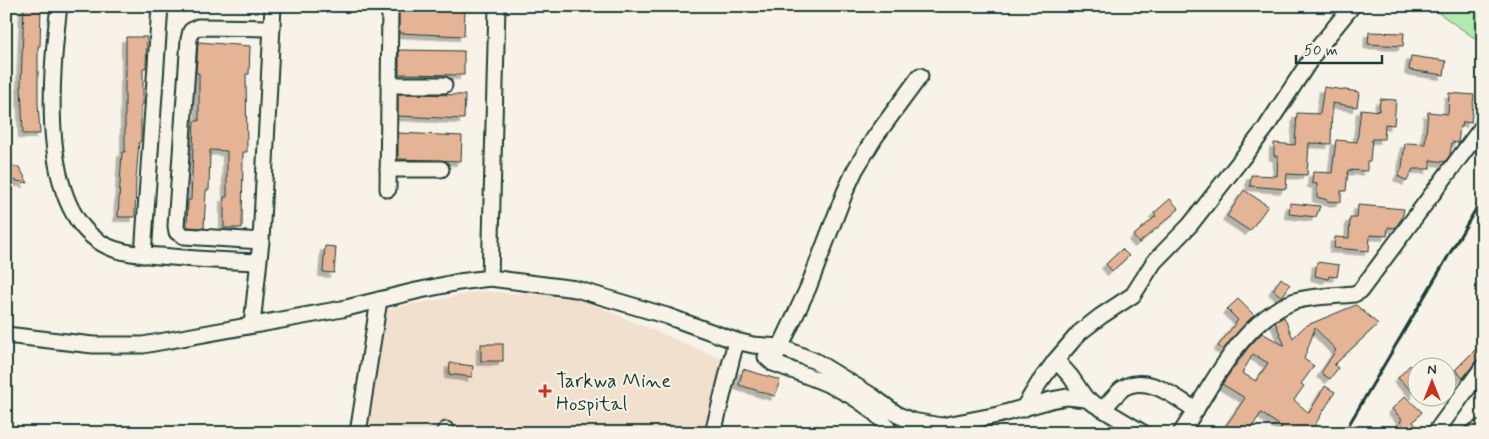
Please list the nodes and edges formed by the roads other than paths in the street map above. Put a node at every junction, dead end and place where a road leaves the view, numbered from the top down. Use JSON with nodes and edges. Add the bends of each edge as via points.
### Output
{"nodes":[{"id":1,"x":59,"y":6,"type":"edge"},
{"id":2,"x":160,"y":6,"type":"edge"},
{"id":3,"x":273,"y":6,"type":"edge"},
{"id":4,"x":390,"y":6,"type":"edge"},
{"id":5,"x":497,"y":6,"type":"edge"},
{"id":6,"x":1352,"y":6,"type":"edge"},
{"id":7,"x":272,"y":28,"type":"junction"},
{"id":8,"x":920,"y":76,"type":"dead end"},
{"id":9,"x":390,"y":85,"type":"junction"},
{"id":10,"x":444,"y":85,"type":"dead end"},
{"id":11,"x":1483,"y":126,"type":"edge"},
{"id":12,"x":388,"y":169,"type":"junction"},
{"id":13,"x":440,"y":169,"type":"dead end"},
{"id":14,"x":388,"y":188,"type":"dead end"},
{"id":15,"x":261,"y":241,"type":"junction"},
{"id":16,"x":143,"y":255,"type":"junction"},
{"id":17,"x":258,"y":262,"type":"junction"},
{"id":18,"x":490,"y":278,"type":"junction"},
{"id":19,"x":379,"y":300,"type":"junction"},
{"id":20,"x":252,"y":325,"type":"junction"},
{"id":21,"x":6,"y":335,"type":"edge"},
{"id":22,"x":736,"y":341,"type":"junction"},
{"id":23,"x":753,"y":346,"type":"junction"},
{"id":24,"x":780,"y":347,"type":"junction"},
{"id":25,"x":1056,"y":360,"type":"junction"},
{"id":26,"x":773,"y":363,"type":"junction"},
{"id":27,"x":1483,"y":367,"type":"edge"},
{"id":28,"x":840,"y":384,"type":"junction"},
{"id":29,"x":1086,"y":399,"type":"junction"},
{"id":30,"x":1023,"y":409,"type":"junction"},
{"id":31,"x":1103,"y":409,"type":"junction"},
{"id":32,"x":1196,"y":410,"type":"junction"},
{"id":33,"x":898,"y":415,"type":"junction"},
{"id":34,"x":998,"y":416,"type":"junction"},
{"id":35,"x":1483,"y":428,"type":"edge"},
{"id":36,"x":930,"y":429,"type":"edge"},
{"id":37,"x":890,"y":432,"type":"edge"},
{"id":38,"x":358,"y":433,"type":"edge"},
{"id":39,"x":713,"y":433,"type":"edge"},
{"id":40,"x":965,"y":433,"type":"edge"},
{"id":41,"x":1143,"y":433,"type":"edge"},
{"id":42,"x":1181,"y":433,"type":"edge"},
{"id":43,"x":1435,"y":433,"type":"edge"},
{"id":44,"x":1472,"y":433,"type":"edge"}],
"edges":[{"from":1,"to":16,"type":"street","via":[[51,118],[63,186],[76,219],[89,235],[114,249]]},
{"from":2,"to":16,"type":"street"},
{"from":3,"to":7,"type":"street"},
{"from":4,"to":9,"type":"street"},
{"from":5,"to":18,"type":"street"},
{"from":6,"to":25,"type":"street","via":[[1318,48],[1265,129],[1190,225],[1154,262],[1133,296],[1078,333]]},
{"from":7,"to":15,"type":"street"},
{"from":7,"to":15,"type":"street","via":[[198,27],[191,31],[176,226],[177,232],[184,236]]},
{"from":8,"to":24,"type":"street","via":[[855,170],[808,288]]},
{"from":9,"to":10,"type":"street"},
{"from":9,"to":12,"type":"street"},
{"from":11,"to":32,"type":"street","via":[[1360,291],[1291,302],[1268,316],[1238,345]]},
{"from":12,"to":13,"type":"street"},
{"from":12,"to":14,"type":"street"},
{"from":15,"to":17,"type":"street"},
{"from":16,"to":17,"type":"street"},
{"from":17,"to":20,"type":"street"},
{"from":18,"to":19,"type":"street"},
{"from":18,"to":22,"type":"street","via":[[576,289]]},
{"from":19,"to":20,"type":"street","via":[[342,310]]},
{"from":19,"to":38,"type":"street"},
{"from":20,"to":21,"type":"street","via":[[143,345],[93,345]]},
{"from":22,"to":23,"type":"street"},
{"from":22,"to":39,"type":"street"},
{"from":23,"to":24,"type":"street"},
{"from":23,"to":26,"type":"street"},
{"from":24,"to":26,"type":"street"},
{"from":24,"to":28,"type":"street","via":[[815,361]]},
{"from":25,"to":29,"type":"street"},
{"from":25,"to":30,"type":"street"},
{"from":26,"to":28,"type":"street"},
{"from":27,"to":43,"type":"street"},
{"from":28,"to":33,"type":"street","via":[[872,396]]},
{"from":28,"to":37,"type":"street","via":[[879,417]]},
{"from":29,"to":30,"type":"street","via":[[1051,400]]},
{"from":29,"to":31,"type":"street"},
{"from":30,"to":34,"type":"street"},
{"from":31,"to":32,"type":"street","via":[[1123,388],[1148,383]]},
{"from":31,"to":41,"type":"street"},
{"from":32,"to":42,"type":"street"},
{"from":33,"to":36,"type":"street"},
{"from":33,"to":37,"type":"street"},
{"from":34,"to":36,"type":"street"},
{"from":34,"to":40,"type":"street"},
{"from":35,"to":44,"type":"street"}]}
